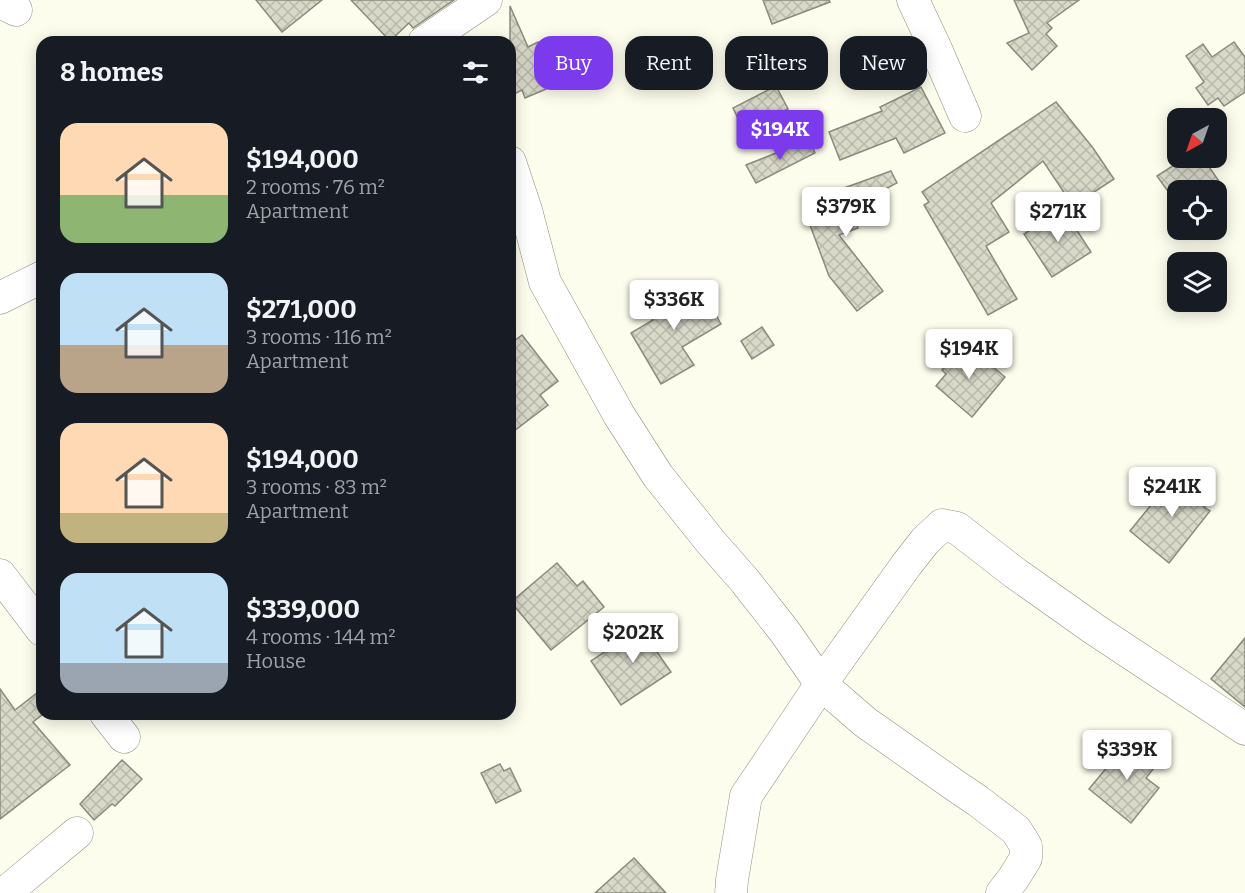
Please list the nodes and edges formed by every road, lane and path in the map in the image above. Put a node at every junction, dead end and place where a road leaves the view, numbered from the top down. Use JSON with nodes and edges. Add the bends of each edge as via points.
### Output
{"nodes":[{"id":1,"x":486,"y":0,"type":"edge"},
{"id":2,"x":913,"y":0,"type":"edge"},
{"id":3,"x":440,"y":36,"type":"edge"},
{"id":4,"x":964,"y":116,"type":"dead end"},
{"id":5,"x":516,"y":180,"type":"edge"},
{"id":6,"x":36,"y":280,"type":"edge"},
{"id":7,"x":0,"y":298,"type":"edge"},
{"id":8,"x":0,"y":575,"type":"edge"},
{"id":9,"x":36,"y":622,"type":"edge"},
{"id":10,"x":821,"y":684,"type":"junction"},
{"id":11,"x":1245,"y":729,"type":"edge"},
{"id":12,"x":77,"y":833,"type":"dead end"},
{"id":13,"x":5,"y":893,"type":"edge"},
{"id":14,"x":731,"y":893,"type":"edge"},
{"id":15,"x":1002,"y":893,"type":"edge"}],
"edges":[{"from":1,"to":3,"type":"street"},
{"from":2,"to":4,"type":"street"},
{"from":5,"to":10,"type":"street","via":[[545,282],[619,415],[658,476],[786,632]]},
{"from":6,"to":7,"type":"street"},
{"from":8,"to":9,"type":"street"},
{"from":10,"to":11,"type":"street","via":[[907,564],[942,525],[957,528],[1094,629]]},
{"from":10,"to":14,"type":"street","via":[[746,796]]},
{"from":10,"to":15,"type":"street","via":[[866,722],[1016,830],[1026,846],[1026,858]]},
{"from":12,"to":13,"type":"street"}]}
